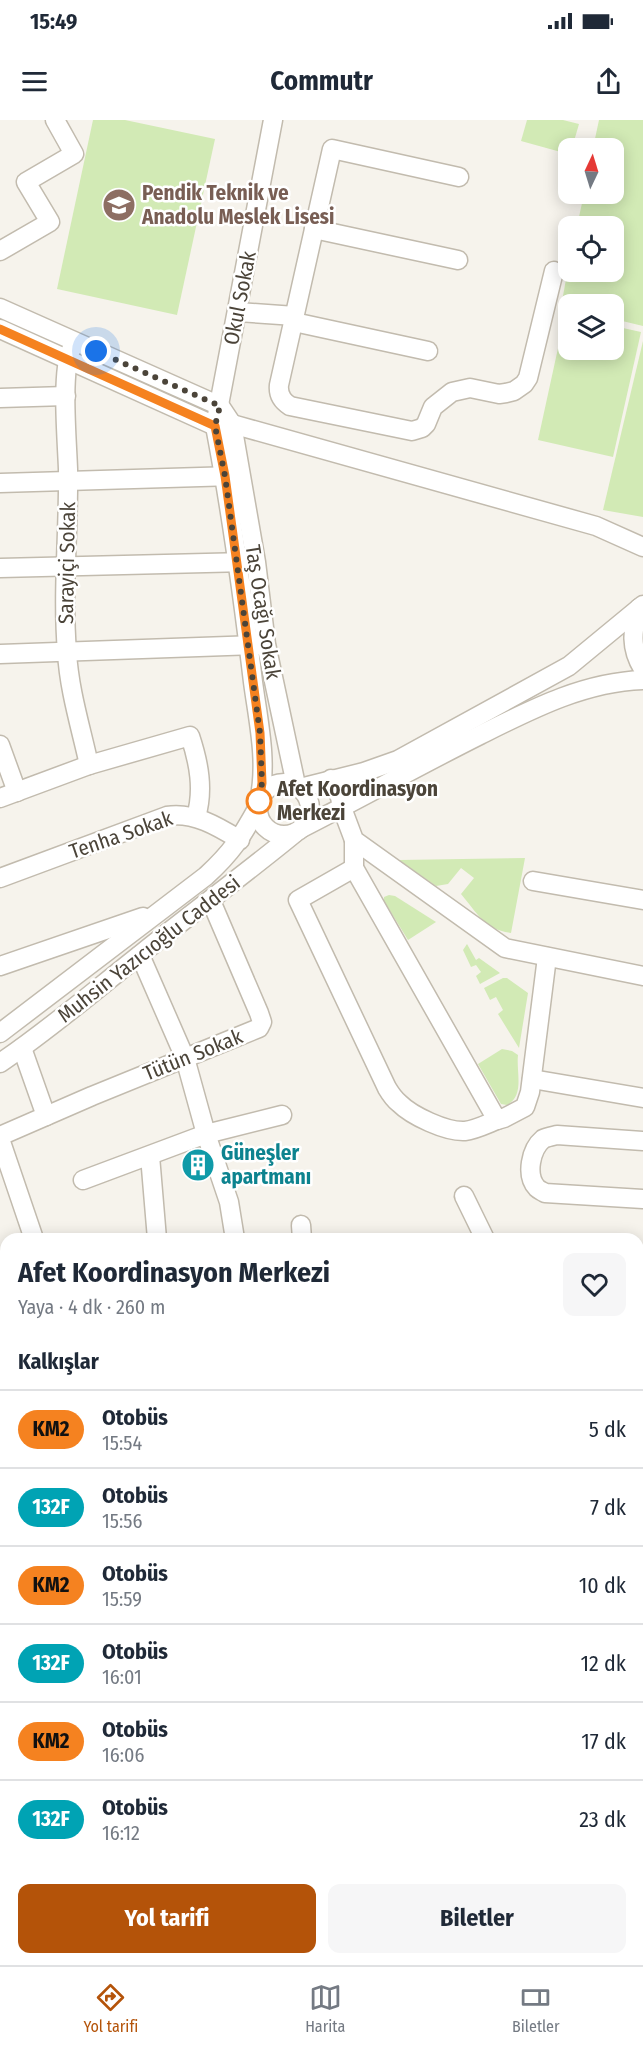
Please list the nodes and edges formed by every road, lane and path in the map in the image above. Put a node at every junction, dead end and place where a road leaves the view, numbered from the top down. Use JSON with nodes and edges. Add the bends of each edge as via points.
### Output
{"nodes":[{"id":1,"x":55,"y":120,"type":"edge"},
{"id":2,"x":273,"y":120,"type":"edge"},
{"id":3,"x":459,"y":177,"type":"dead end"},
{"id":4,"x":314,"y":229,"type":"junction"},
{"id":5,"x":0,"y":251,"type":"edge"},
{"id":6,"x":458,"y":260,"type":"dead end"},
{"id":7,"x":554,"y":271,"type":"dead end"},
{"id":8,"x":0,"y":308,"type":"edge"},
{"id":9,"x":238,"y":312,"type":"junction"},
{"id":10,"x":294,"y":319,"type":"junction"},
{"id":11,"x":0,"y":329,"type":"edge"},
{"id":12,"x":75,"y":342,"type":"junction"},
{"id":13,"x":429,"y":351,"type":"dead end"},
{"id":14,"x":67,"y":359,"type":"junction"},
{"id":15,"x":66,"y":396,"type":"junction"},
{"id":16,"x":0,"y":398,"type":"edge"},
{"id":17,"x":220,"y":406,"type":"junction"},
{"id":18,"x":224,"y":425,"type":"junction"},
{"id":19,"x":233,"y":476,"type":"junction"},
{"id":20,"x":68,"y":480,"type":"junction"},
{"id":21,"x":0,"y":483,"type":"edge"},
{"id":22,"x":643,"y":547,"type":"edge"},
{"id":23,"x":256,"y":561,"type":"junction"},
{"id":24,"x":236,"y":563,"type":"junction"},
{"id":25,"x":64,"y":567,"type":"junction"},
{"id":26,"x":0,"y":568,"type":"edge"},
{"id":27,"x":641,"y":606,"type":"edge"},
{"id":28,"x":257,"y":645,"type":"junction"},
{"id":29,"x":66,"y":651,"type":"junction"},
{"id":30,"x":0,"y":654,"type":"edge"},
{"id":31,"x":643,"y":669,"type":"edge"},
{"id":32,"x":643,"y":680,"type":"edge"},
{"id":33,"x":0,"y":745,"type":"edge"},
{"id":34,"x":89,"y":765,"type":"junction"},
{"id":35,"x":331,"y":779,"type":"junction"},
{"id":36,"x":298,"y":787,"type":"junction"},
{"id":37,"x":17,"y":792,"type":"junction"},
{"id":38,"x":0,"y":798,"type":"edge"},
{"id":39,"x":259,"y":804,"type":"junction"},
{"id":40,"x":342,"y":808,"type":"junction"},
{"id":41,"x":196,"y":817,"type":"junction"},
{"id":42,"x":299,"y":831,"type":"junction"},
{"id":43,"x":240,"y":840,"type":"junction"},
{"id":44,"x":354,"y":840,"type":"junction"},
{"id":45,"x":354,"y":868,"type":"junction"},
{"id":46,"x":0,"y":878,"type":"edge"},
{"id":47,"x":533,"y":881,"type":"dead end"},
{"id":48,"x":643,"y":900,"type":"edge"},
{"id":49,"x":211,"y":901,"type":"junction"},
{"id":50,"x":156,"y":913,"type":"junction"},
{"id":51,"x":140,"y":955,"type":"junction"},
{"id":52,"x":547,"y":957,"type":"junction"},
{"id":53,"x":0,"y":966,"type":"edge"},
{"id":54,"x":643,"y":976,"type":"edge"},
{"id":55,"x":0,"y":1032,"type":"edge"},
{"id":56,"x":22,"y":1048,"type":"junction"},
{"id":57,"x":185,"y":1058,"type":"junction"},
{"id":58,"x":0,"y":1063,"type":"edge"},
{"id":59,"x":532,"y":1079,"type":"junction"},
{"id":60,"x":643,"y":1098,"type":"edge"},
{"id":61,"x":282,"y":1114,"type":"dead end"},
{"id":62,"x":46,"y":1116,"type":"junction"},
{"id":63,"x":497,"y":1120,"type":"junction"},
{"id":64,"x":206,"y":1134,"type":"junction"},
{"id":65,"x":0,"y":1138,"type":"edge"},
{"id":66,"x":643,"y":1141,"type":"edge"},
{"id":67,"x":150,"y":1156,"type":"junction"},
{"id":68,"x":83,"y":1180,"type":"dead end"},
{"id":69,"x":464,"y":1196,"type":"dead end"},
{"id":70,"x":643,"y":1199,"type":"edge"},
{"id":71,"x":32,"y":1233,"type":"edge"},
{"id":72,"x":156,"y":1233,"type":"edge"},
{"id":73,"x":234,"y":1233,"type":"edge"},
{"id":74,"x":482,"y":1233,"type":"edge"}],
"edges":[{"from":1,"to":5,"type":"street","via":[[74,154],[26,182],[50,222]]},
{"from":2,"to":9,"type":"street","name":"Okul Sokak"},
{"from":3,"to":4,"type":"street","via":[[332,150]]},
{"from":4,"to":6,"type":"street"},
{"from":4,"to":10,"type":"street"},
{"from":7,"to":10,"type":"street","via":[[524,384],[499,394],[470,388],[452,392],[433,407],[422,428],[412,431],[285,403],[279,390]]},
{"from":8,"to":12,"type":"street"},
{"from":9,"to":10,"type":"street"},
{"from":9,"to":17,"type":"street","name":"Okul Sokak"},
{"from":10,"to":13,"type":"street"},
{"from":11,"to":14,"type":"street"},
{"from":12,"to":14,"type":"street"},
{"from":12,"to":17,"type":"street"},
{"from":14,"to":15,"type":"street","name":"Sarayiçi Sokak"},
{"from":14,"to":18,"type":"street"},
{"from":15,"to":16,"type":"street"},
{"from":15,"to":20,"type":"street","name":"Sarayiçi Sokak"},
{"from":17,"to":18,"type":"street","name":"Taş Ocağı Sokak"},
{"from":18,"to":19,"type":"street","name":"Taş Ocağı Sokak"},
{"from":18,"to":22,"type":"street","via":[[596,526]]},
{"from":19,"to":20,"type":"street"},
{"from":19,"to":23,"type":"street","name":"Taş Ocağı Sokak"},
{"from":19,"to":24,"type":"street","name":"Taş Ocağı Sokak"},
{"from":20,"to":21,"type":"street"},
{"from":20,"to":25,"type":"street","name":"Sarayiçi Sokak"},
{"from":23,"to":24,"type":"street"},
{"from":23,"to":28,"type":"street","name":"Taş Ocağı Sokak"},
{"from":24,"to":25,"type":"street"},
{"from":24,"to":28,"type":"street","name":"Taş Ocağı Sokak"},
{"from":25,"to":26,"type":"street"},
{"from":25,"to":29,"type":"street","name":"Sarayiçi Sokak"},
{"from":27,"to":31,"type":"street","via":[[632,636]]},
{"from":27,"to":35,"type":"street","via":[[569,666],[398,760]]},
{"from":28,"to":29,"type":"street"},
{"from":28,"to":36,"type":"street","name":"Taş Ocağı Sokak"},
{"from":28,"to":39,"type":"street","name":"Taş Ocağı Sokak","via":[[262,783]]},
{"from":29,"to":30,"type":"street"},
{"from":29,"to":34,"type":"street","name":"Sarayiçi Sokak"},
{"from":32,"to":40,"type":"street","name":"Muhsin Yazıcıoğlu Caddesi","via":[[578,691],[539,706]]},
{"from":33,"to":37,"type":"street"},
{"from":34,"to":37,"type":"street"},
{"from":34,"to":41,"type":"street","via":[[190,736],[201,787]]},
{"from":35,"to":36,"type":"street"},
{"from":35,"to":40,"type":"street"},
{"from":36,"to":39,"type":"street","via":[[277,784],[263,793]]},
{"from":36,"to":42,"type":"street","via":[[306,794],[311,808],[307,823]]},
{"from":37,"to":38,"type":"street"},
{"from":39,"to":42,"type":"street","via":[[260,820],[269,830],[281,835]]},
{"from":39,"to":43,"type":"street","name":"Muhsin Yazıcıoğlu Caddesi"},
{"from":40,"to":42,"type":"street","name":"Muhsin Yazıcıoğlu Caddesi"},
{"from":40,"to":44,"type":"street"},
{"from":41,"to":43,"type":"street","name":"Tenha Sokak"},
{"from":41,"to":46,"type":"street","name":"Tenha Sokak","via":[[180,814],[153,820]]},
{"from":42,"to":49,"type":"street","name":"Muhsin Yazıcıoğlu Caddesi"},
{"from":43,"to":50,"type":"street","name":"Muhsin Yazıcıoğlu Caddesi","via":[[206,876]]},
{"from":44,"to":45,"type":"street"},
{"from":44,"to":52,"type":"street","via":[[505,948]]},
{"from":45,"to":63,"type":"street"},
{"from":45,"to":63,"type":"street","via":[[298,900],[387,1088],[410,1111],[451,1129],[465,1131]]},
{"from":47,"to":48,"type":"street"},
{"from":49,"to":51,"type":"street","name":"Muhsin Yazıcıoğlu Caddesi"},
{"from":49,"to":57,"type":"street","name":"Tütün Sokak","via":[[262,1022],[259,1028]]},
{"from":50,"to":53,"type":"street"},
{"from":50,"to":55,"type":"street","name":"Muhsin Yazıcıoğlu Caddesi"},
{"from":51,"to":56,"type":"street","name":"Muhsin Yazıcıoğlu Caddesi"},
{"from":51,"to":57,"type":"street"},
{"from":52,"to":54,"type":"street"},
{"from":52,"to":59,"type":"street"},
{"from":56,"to":58,"type":"street","name":"Muhsin Yazıcıoğlu Caddesi"},
{"from":56,"to":62,"type":"street"},
{"from":57,"to":62,"type":"street","name":"Tütün Sokak"},
{"from":57,"to":64,"type":"street"},
{"from":59,"to":60,"type":"street"},
{"from":59,"to":63,"type":"street","via":[[525,1107]]},
{"from":61,"to":64,"type":"street"},
{"from":62,"to":65,"type":"street","name":"Tütün Sokak"},
{"from":64,"to":67,"type":"street"},
{"from":64,"to":73,"type":"street","via":[[229,1202]]},
{"from":65,"to":71,"type":"street"},
{"from":66,"to":70,"type":"street","via":[[557,1135],[545,1138],[534,1149],[531,1162],[536,1187],[545,1193]]},
{"from":67,"to":68,"type":"street"},
{"from":67,"to":72,"type":"street"},
{"from":69,"to":74,"type":"street"}]}
